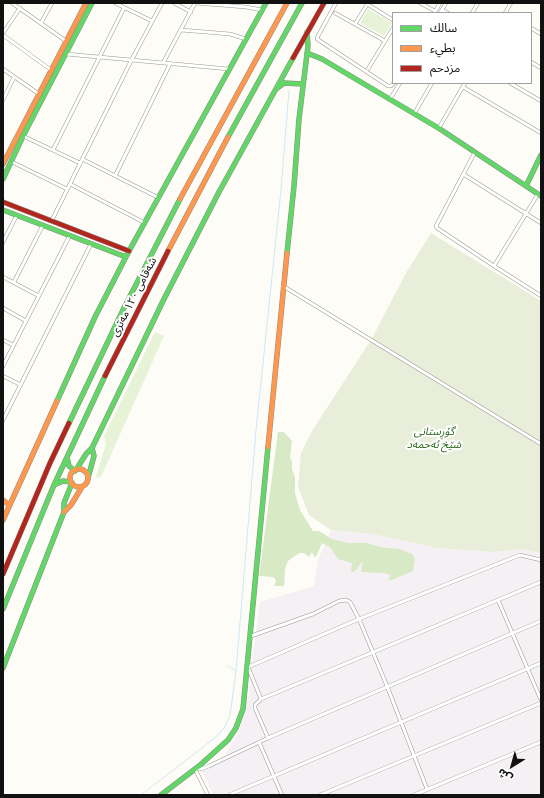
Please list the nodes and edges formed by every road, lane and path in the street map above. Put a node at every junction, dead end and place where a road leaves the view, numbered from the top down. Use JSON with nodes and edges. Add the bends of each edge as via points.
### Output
{"nodes":[{"id":1,"x":12,"y":3,"type":"edge"},
{"id":2,"x":52,"y":3,"type":"edge"},
{"id":3,"x":86,"y":3,"type":"edge"},
{"id":4,"x":92,"y":3,"type":"edge"},
{"id":5,"x":115,"y":3,"type":"edge"},
{"id":6,"x":162,"y":3,"type":"edge"},
{"id":7,"x":174,"y":3,"type":"edge"},
{"id":8,"x":195,"y":3,"type":"edge"},
{"id":9,"x":266,"y":3,"type":"edge"},
{"id":10,"x":287,"y":3,"type":"edge"},
{"id":11,"x":302,"y":3,"type":"edge"},
{"id":12,"x":324,"y":3,"type":"edge"},
{"id":13,"x":336,"y":3,"type":"edge"},
{"id":14,"x":420,"y":3,"type":"edge"},
{"id":15,"x":440,"y":3,"type":"edge"},
{"id":16,"x":446,"y":3,"type":"edge"},
{"id":17,"x":478,"y":3,"type":"edge"},
{"id":18,"x":511,"y":3,"type":"edge"},
{"id":19,"x":367,"y":4,"type":"edge"},
{"id":20,"x":20,"y":8,"type":"junction"},
{"id":21,"x":124,"y":8,"type":"junction"},
{"id":22,"x":262,"y":10,"type":"junction"},
{"id":23,"x":441,"y":11,"type":"edge"},
{"id":24,"x":191,"y":12,"type":"junction"},
{"id":25,"x":434,"y":12,"type":"edge"},
{"id":26,"x":473,"y":12,"type":"edge"},
{"id":27,"x":506,"y":12,"type":"edge"},
{"id":28,"x":334,"y":13,"type":"dead end"},
{"id":29,"x":392,"y":19,"type":"edge"},
{"id":30,"x":152,"y":21,"type":"junction"},
{"id":31,"x":41,"y":23,"type":"junction"},
{"id":32,"x":355,"y":24,"type":"junction"},
{"id":33,"x":532,"y":29,"type":"edge"},
{"id":34,"x":181,"y":30,"type":"junction"},
{"id":35,"x":392,"y":30,"type":"edge"},
{"id":36,"x":307,"y":32,"type":"junction"},
{"id":37,"x":3,"y":34,"type":"edge"},
{"id":38,"x":541,"y":34,"type":"edge"},
{"id":39,"x":246,"y":39,"type":"junction"},
{"id":40,"x":66,"y":41,"type":"junction"},
{"id":41,"x":385,"y":41,"type":"junction"},
{"id":42,"x":307,"y":52,"type":"junction"},
{"id":43,"x":65,"y":54,"type":"junction"},
{"id":44,"x":99,"y":58,"type":"junction"},
{"id":45,"x":131,"y":60,"type":"junction"},
{"id":46,"x":163,"y":63,"type":"junction"},
{"id":47,"x":532,"y":63,"type":"edge"},
{"id":48,"x":170,"y":64,"type":"junction"},
{"id":49,"x":541,"y":68,"type":"edge"},
{"id":50,"x":3,"y":69,"type":"edge"},
{"id":51,"x":229,"y":69,"type":"junction"},
{"id":52,"x":368,"y":69,"type":"dead end"},
{"id":53,"x":51,"y":70,"type":"junction"},
{"id":54,"x":14,"y":77,"type":"junction"},
{"id":55,"x":303,"y":84,"type":"junction"},
{"id":56,"x":393,"y":84,"type":"edge"},
{"id":57,"x":398,"y":84,"type":"edge"},
{"id":58,"x":431,"y":84,"type":"edge"},
{"id":59,"x":464,"y":84,"type":"edge"},
{"id":60,"x":512,"y":84,"type":"edge"},
{"id":61,"x":463,"y":87,"type":"junction"},
{"id":62,"x":274,"y":90,"type":"junction"},
{"id":63,"x":39,"y":94,"type":"junction"},
{"id":64,"x":3,"y":98,"type":"edge"},
{"id":65,"x":390,"y":99,"type":"junction"},
{"id":66,"x":541,"y":101,"type":"edge"},
{"id":67,"x":414,"y":114,"type":"junction"},
{"id":68,"x":440,"y":126,"type":"dead end"},
{"id":69,"x":541,"y":133,"type":"edge"},
{"id":70,"x":23,"y":136,"type":"junction"},
{"id":71,"x":53,"y":150,"type":"junction"},
{"id":72,"x":475,"y":152,"type":"junction"},
{"id":73,"x":541,"y":155,"type":"edge"},
{"id":74,"x":82,"y":159,"type":"junction"},
{"id":75,"x":12,"y":162,"type":"junction"},
{"id":76,"x":80,"y":163,"type":"junction"},
{"id":77,"x":3,"y":164,"type":"edge"},
{"id":78,"x":463,"y":174,"type":"junction"},
{"id":79,"x":115,"y":176,"type":"junction"},
{"id":80,"x":3,"y":180,"type":"edge"},
{"id":81,"x":70,"y":184,"type":"junction"},
{"id":82,"x":526,"y":186,"type":"junction"},
{"id":83,"x":67,"y":189,"type":"junction"},
{"id":84,"x":539,"y":195,"type":"edge"},
{"id":85,"x":159,"y":198,"type":"junction"},
{"id":86,"x":3,"y":202,"type":"edge"},
{"id":87,"x":3,"y":210,"type":"edge"},
{"id":88,"x":526,"y":213,"type":"junction"},
{"id":89,"x":17,"y":215,"type":"junction"},
{"id":90,"x":52,"y":220,"type":"junction"},
{"id":91,"x":145,"y":223,"type":"junction"},
{"id":92,"x":541,"y":223,"type":"edge"},
{"id":93,"x":43,"y":225,"type":"junction"},
{"id":94,"x":73,"y":229,"type":"junction"},
{"id":95,"x":70,"y":236,"type":"junction"},
{"id":96,"x":3,"y":242,"type":"edge"},
{"id":97,"x":91,"y":244,"type":"junction"},
{"id":98,"x":129,"y":251,"type":"junction"},
{"id":99,"x":126,"y":257,"type":"junction"},
{"id":100,"x":494,"y":266,"type":"junction"},
{"id":101,"x":3,"y":277,"type":"edge"},
{"id":102,"x":14,"y":282,"type":"junction"},
{"id":103,"x":283,"y":286,"type":"junction"},
{"id":104,"x":39,"y":296,"type":"junction"},
{"id":105,"x":541,"y":296,"type":"edge"},
{"id":106,"x":3,"y":308,"type":"edge"},
{"id":107,"x":26,"y":320,"type":"junction"},
{"id":108,"x":3,"y":340,"type":"edge"},
{"id":109,"x":14,"y":346,"type":"junction"},
{"id":110,"x":3,"y":366,"type":"edge"},
{"id":111,"x":3,"y":376,"type":"edge"},
{"id":112,"x":21,"y":385,"type":"junction"},
{"id":113,"x":3,"y":420,"type":"edge"},
{"id":114,"x":541,"y":444,"type":"edge"},
{"id":115,"x":92,"y":448,"type":"junction"},
{"id":116,"x":67,"y":456,"type":"junction"},
{"id":117,"x":76,"y":470,"type":"junction"},
{"id":118,"x":88,"y":478,"type":"junction"},
{"id":119,"x":71,"y":482,"type":"junction"},
{"id":120,"x":54,"y":485,"type":"junction"},
{"id":121,"x":82,"y":487,"type":"junction"},
{"id":122,"x":3,"y":500,"type":"edge"},
{"id":123,"x":9,"y":505,"type":"junction"},
{"id":124,"x":5,"y":509,"type":"edge"},
{"id":125,"x":64,"y":512,"type":"junction"},
{"id":126,"x":3,"y":520,"type":"edge"},
{"id":127,"x":541,"y":560,"type":"edge"},
{"id":128,"x":3,"y":574,"type":"edge"},
{"id":129,"x":541,"y":582,"type":"edge"},
{"id":130,"x":498,"y":600,"type":"junction"},
{"id":131,"x":3,"y":609,"type":"edge"},
{"id":132,"x":359,"y":619,"type":"junction"},
{"id":133,"x":541,"y":621,"type":"edge"},
{"id":134,"x":512,"y":633,"type":"junction"},
{"id":135,"x":251,"y":636,"type":"junction"},
{"id":136,"x":372,"y":652,"type":"junction"},
{"id":137,"x":541,"y":663,"type":"edge"},
{"id":138,"x":248,"y":667,"type":"junction"},
{"id":139,"x":3,"y":668,"type":"edge"},
{"id":140,"x":527,"y":668,"type":"junction"},
{"id":141,"x":387,"y":686,"type":"junction"},
{"id":142,"x":261,"y":699,"type":"junction"},
{"id":143,"x":541,"y":702,"type":"edge"},
{"id":144,"x":401,"y":722,"type":"junction"},
{"id":145,"x":268,"y":738,"type":"junction"},
{"id":146,"x":259,"y":742,"type":"junction"},
{"id":147,"x":541,"y":742,"type":"edge"},
{"id":148,"x":414,"y":756,"type":"junction"},
{"id":149,"x":195,"y":769,"type":"junction"},
{"id":150,"x":274,"y":776,"type":"junction"},
{"id":151,"x":427,"y":790,"type":"junction"},
{"id":152,"x":161,"y":795,"type":"edge"},
{"id":153,"x":208,"y":795,"type":"edge"},
{"id":154,"x":229,"y":795,"type":"edge"},
{"id":155,"x":282,"y":795,"type":"edge"},
{"id":156,"x":320,"y":795,"type":"edge"},
{"id":157,"x":414,"y":795,"type":"edge"}],
"edges":[{"from":1,"to":20,"type":"street"},
{"from":2,"to":31,"type":"street"},
{"from":3,"to":40,"type":"main road"},
{"from":4,"to":43,"type":"main road"},
{"from":5,"to":21,"type":"street"},
{"from":6,"to":30,"type":"street"},
{"from":7,"to":24,"type":"street"},
{"from":8,"to":22,"type":"street"},
{"from":8,"to":24,"type":"street"},
{"from":9,"to":22,"type":"main road"},
{"from":10,"to":128,"type":"main road","name":"شەقامی ١٢٠ مەتری","via":[[187,185],[124,308],[50,463]]},
{"from":11,"to":116,"type":"main road","name":"شەقامی ١٢٠ مەتری","via":[[181,224]]},
{"from":12,"to":36,"type":"main road"},
{"from":13,"to":56,"type":"street","via":[[317,39],[388,86]]},
{"from":14,"to":25,"type":"street"},
{"from":15,"to":25,"type":"street"},
{"from":16,"to":23,"type":"street"},
{"from":17,"to":26,"type":"street"},
{"from":18,"to":27,"type":"street"},
{"from":19,"to":29,"type":"street"},
{"from":19,"to":32,"type":"street"},
{"from":20,"to":31,"type":"street"},
{"from":20,"to":37,"type":"street"},
{"from":21,"to":30,"type":"street"},
{"from":21,"to":44,"type":"street"},
{"from":22,"to":39,"type":"main road"},
{"from":24,"to":34,"type":"street"},
{"from":28,"to":32,"type":"street"},
{"from":30,"to":45,"type":"street"},
{"from":31,"to":40,"type":"street"},
{"from":32,"to":41,"type":"street"},
{"from":33,"to":38,"type":"street"},
{"from":34,"to":39,"type":"street","via":[[230,34]]},
{"from":34,"to":46,"type":"street"},
{"from":35,"to":41,"type":"street"},
{"from":36,"to":42,"type":"main road"},
{"from":36,"to":62,"type":"main road"},
{"from":37,"to":53,"type":"street"},
{"from":39,"to":51,"type":"main road"},
{"from":40,"to":53,"type":"main road"},
{"from":41,"to":52,"type":"street"},
{"from":42,"to":55,"type":"main road"},
{"from":42,"to":65,"type":"main road"},
{"from":43,"to":44,"type":"street"},
{"from":43,"to":70,"type":"main road"},
{"from":44,"to":45,"type":"street"},
{"from":44,"to":71,"type":"street"},
{"from":45,"to":46,"type":"street"},
{"from":45,"to":74,"type":"street"},
{"from":46,"to":48,"type":"street"},
{"from":47,"to":49,"type":"street"},
{"from":48,"to":51,"type":"street"},
{"from":48,"to":79,"type":"street"},
{"from":50,"to":54,"type":"street"},
{"from":51,"to":85,"type":"main road"},
{"from":53,"to":63,"type":"main road"},
{"from":54,"to":63,"type":"street"},
{"from":54,"to":64,"type":"street"},
{"from":55,"to":62,"type":"main road","via":[[284,83]]},
{"from":55,"to":103,"type":"main road"},
{"from":57,"to":65,"type":"street"},
{"from":58,"to":67,"type":"street"},
{"from":59,"to":61,"type":"street"},
{"from":60,"to":66,"type":"street"},
{"from":61,"to":68,"type":"street"},
{"from":61,"to":69,"type":"street"},
{"from":62,"to":115,"type":"main road","via":[[164,299]]},
{"from":63,"to":77,"type":"main road"},
{"from":65,"to":67,"type":"main road"},
{"from":67,"to":72,"type":"main road"},
{"from":70,"to":71,"type":"street"},
{"from":70,"to":75,"type":"main road"},
{"from":71,"to":76,"type":"street"},
{"from":72,"to":78,"type":"street"},
{"from":72,"to":82,"type":"main road"},
{"from":73,"to":82,"type":"main road"},
{"from":74,"to":76,"type":"street"},
{"from":74,"to":79,"type":"street"},
{"from":75,"to":80,"type":"main road"},
{"from":75,"to":83,"type":"street"},
{"from":76,"to":81,"type":"street"},
{"from":78,"to":88,"type":"street"},
{"from":78,"to":100,"type":"street","via":[[436,226]]},
{"from":79,"to":85,"type":"street"},
{"from":81,"to":83,"type":"street"},
{"from":81,"to":91,"type":"street"},
{"from":82,"to":84,"type":"main road"},
{"from":83,"to":90,"type":"street"},
{"from":84,"to":88,"type":"street"},
{"from":85,"to":91,"type":"main road"},
{"from":86,"to":90,"type":"main road"},
{"from":87,"to":89,"type":"main road"},
{"from":88,"to":92,"type":"street"},
{"from":88,"to":100,"type":"street"},
{"from":89,"to":93,"type":"main road"},
{"from":89,"to":96,"type":"street"},
{"from":90,"to":94,"type":"main road"},
{"from":91,"to":98,"type":"main road"},
{"from":93,"to":95,"type":"main road"},
{"from":93,"to":102,"type":"street"},
{"from":94,"to":95,"type":"main road"},
{"from":94,"to":98,"type":"main road"},
{"from":95,"to":97,"type":"main road"},
{"from":95,"to":104,"type":"street"},
{"from":97,"to":99,"type":"main road"},
{"from":97,"to":112,"type":"street"},
{"from":98,"to":99,"type":"main road"},
{"from":99,"to":123,"type":"main road","via":[[92,324]]},
{"from":100,"to":105,"type":"street"},
{"from":101,"to":102,"type":"street"},
{"from":102,"to":104,"type":"street"},
{"from":103,"to":114,"type":"street"},
{"from":103,"to":135,"type":"main road"},
{"from":104,"to":107,"type":"street"},
{"from":106,"to":107,"type":"street"},
{"from":107,"to":109,"type":"street"},
{"from":108,"to":109,"type":"street"},
{"from":109,"to":110,"type":"street"},
{"from":111,"to":112,"type":"street"},
{"from":112,"to":113,"type":"street"},
{"from":115,"to":117,"type":"main road"},
{"from":115,"to":118,"type":"main road","via":[[94,456]]},
{"from":116,"to":117,"type":"main road","via":[[69,466]]},
{"from":116,"to":120,"type":"main road","name":"شەقامی ١٢٠ مەتری"},
{"from":117,"to":118,"type":"main road","via":[[86,473]]},
{"from":117,"to":119,"type":"main road","via":[[71,476]]},
{"from":118,"to":121,"type":"main road"},
{"from":119,"to":120,"type":"main road","via":[[63,481]]},
{"from":119,"to":121,"type":"main road","via":[[76,487]]},
{"from":119,"to":125,"type":"main road","via":[[64,502]]},
{"from":120,"to":131,"type":"main road","name":"شەقامی ١٢٠ مەتری"},
{"from":121,"to":125,"type":"main road","via":[[71,506]]},
{"from":122,"to":123,"type":"main road"},
{"from":123,"to":124,"type":"main road"},
{"from":124,"to":126,"type":"main road"},
{"from":125,"to":139,"type":"main road"},
{"from":127,"to":132,"type":"street","via":[[520,555]]},
{"from":129,"to":130,"type":"street"},
{"from":130,"to":134,"type":"street"},
{"from":130,"to":136,"type":"street"},
{"from":132,"to":135,"type":"street","via":[[350,602],[346,600]]},
{"from":132,"to":136,"type":"street"},
{"from":132,"to":138,"type":"street"},
{"from":133,"to":134,"type":"street"},
{"from":134,"to":140,"type":"street"},
{"from":134,"to":141,"type":"street"},
{"from":135,"to":138,"type":"main road"},
{"from":136,"to":141,"type":"street"},
{"from":136,"to":142,"type":"street"},
{"from":137,"to":140,"type":"street"},
{"from":138,"to":142,"type":"street"},
{"from":138,"to":149,"type":"main road","via":[[243,709],[236,728],[228,740]]},
{"from":140,"to":143,"type":"street"},
{"from":140,"to":144,"type":"street"},
{"from":141,"to":144,"type":"street"},
{"from":141,"to":145,"type":"street"},
{"from":142,"to":145,"type":"street","via":[[255,708]]},
{"from":143,"to":148,"type":"street"},
{"from":144,"to":148,"type":"street"},
{"from":144,"to":150,"type":"street"},
{"from":145,"to":146,"type":"street"},
{"from":146,"to":149,"type":"street","via":[[209,766]]},
{"from":146,"to":150,"type":"street"},
{"from":147,"to":151,"type":"street"},
{"from":148,"to":151,"type":"street"},
{"from":148,"to":156,"type":"street"},
{"from":149,"to":152,"type":"main road"},
{"from":149,"to":153,"type":"street"},
{"from":150,"to":154,"type":"street"},
{"from":150,"to":155,"type":"street"},
{"from":151,"to":157,"type":"street"}]}
